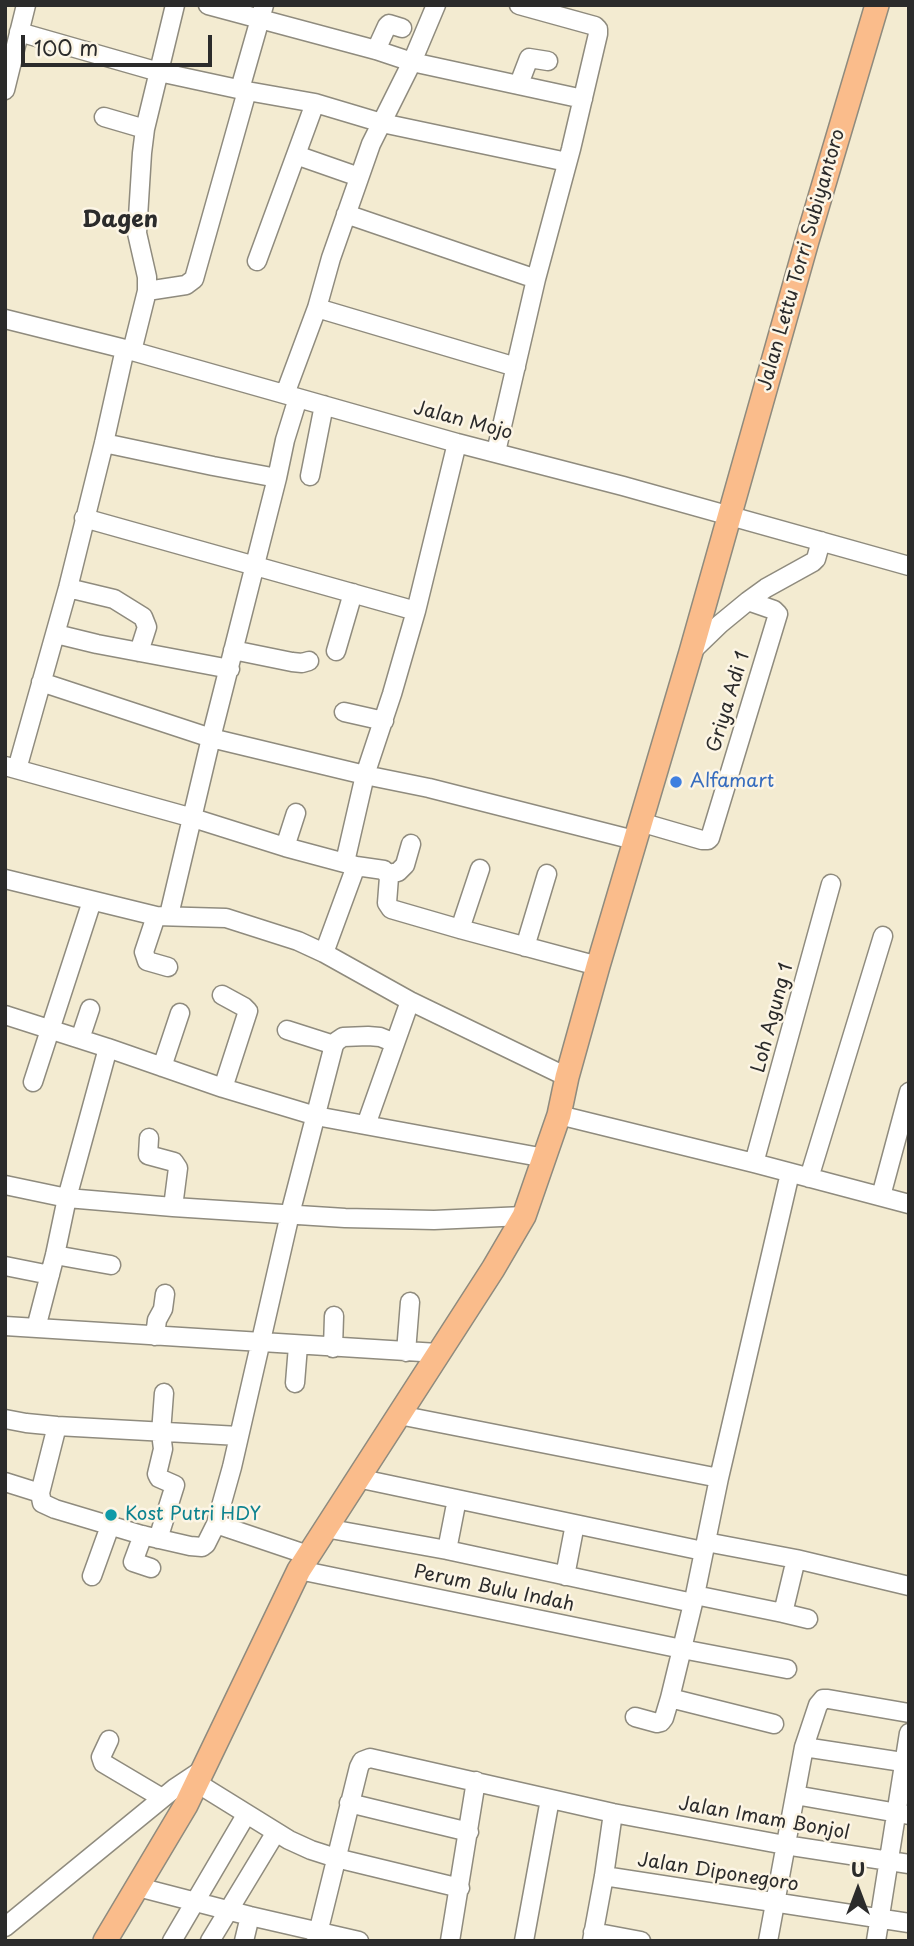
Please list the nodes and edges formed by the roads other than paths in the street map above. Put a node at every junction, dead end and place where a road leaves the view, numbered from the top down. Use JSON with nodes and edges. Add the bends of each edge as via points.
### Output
{"nodes":[{"id":1,"x":26,"y":5,"type":"edge"},
{"id":2,"x":175,"y":5,"type":"edge"},
{"id":3,"x":208,"y":5,"type":"edge"},
{"id":4,"x":436,"y":5,"type":"edge"},
{"id":5,"x":519,"y":5,"type":"edge"},
{"id":6,"x":877,"y":5,"type":"edge"},
{"id":7,"x":262,"y":12,"type":"edge"},
{"id":8,"x":402,"y":28,"type":"dead end"},
{"id":9,"x":19,"y":32,"type":"junction"},
{"id":10,"x":376,"y":50,"type":"junction"},
{"id":11,"x":548,"y":61,"type":"dead end"},
{"id":12,"x":412,"y":62,"type":"junction"},
{"id":13,"x":159,"y":72,"type":"junction"},
{"id":14,"x":519,"y":84,"type":"junction"},
{"id":15,"x":5,"y":90,"type":"edge"},
{"id":16,"x":243,"y":90,"type":"junction"},
{"id":17,"x":583,"y":99,"type":"junction"},
{"id":18,"x":315,"y":103,"type":"junction"},
{"id":19,"x":104,"y":117,"type":"dead end"},
{"id":20,"x":382,"y":123,"type":"junction"},
{"id":21,"x":145,"y":130,"type":"junction"},
{"id":22,"x":296,"y":155,"type":"junction"},
{"id":23,"x":567,"y":162,"type":"junction"},
{"id":24,"x":359,"y":177,"type":"junction"},
{"id":25,"x":346,"y":214,"type":"junction"},
{"id":26,"x":257,"y":261,"type":"dead end"},
{"id":27,"x":536,"y":279,"type":"junction"},
{"id":28,"x":147,"y":291,"type":"junction"},
{"id":29,"x":317,"y":308,"type":"junction"},
{"id":30,"x":5,"y":319,"type":"edge"},
{"id":31,"x":129,"y":350,"type":"junction"},
{"id":32,"x":516,"y":368,"type":"junction"},
{"id":33,"x":291,"y":396,"type":"junction"},
{"id":34,"x":324,"y":405,"type":"junction"},
{"id":35,"x":104,"y":443,"type":"junction"},
{"id":36,"x":457,"y":443,"type":"junction"},
{"id":37,"x":496,"y":452,"type":"junction"},
{"id":38,"x":310,"y":476,"type":"dead end"},
{"id":39,"x":277,"y":478,"type":"junction"},
{"id":40,"x":729,"y":515,"type":"junction"},
{"id":41,"x":84,"y":518,"type":"junction"},
{"id":42,"x":819,"y":547,"type":"junction"},
{"id":43,"x":254,"y":566,"type":"junction"},
{"id":44,"x":909,"y":566,"type":"edge"},
{"id":45,"x":68,"y":588,"type":"junction"},
{"id":46,"x":353,"y":593,"type":"junction"},
{"id":47,"x":748,"y":601,"type":"junction"},
{"id":48,"x":416,"y":611,"type":"junction"},
{"id":49,"x":56,"y":634,"type":"junction"},
{"id":50,"x":233,"y":650,"type":"junction"},
{"id":51,"x":336,"y":651,"type":"dead end"},
{"id":52,"x":139,"y":652,"type":"junction"},
{"id":53,"x":691,"y":652,"type":"junction"},
{"id":54,"x":309,"y":661,"type":"dead end"},
{"id":55,"x":230,"y":669,"type":"junction"},
{"id":56,"x":41,"y":682,"type":"junction"},
{"id":57,"x":344,"y":712,"type":"dead end"},
{"id":58,"x":384,"y":721,"type":"junction"},
{"id":59,"x":211,"y":738,"type":"junction"},
{"id":60,"x":11,"y":767,"type":"edge"},
{"id":61,"x":365,"y":775,"type":"junction"},
{"id":62,"x":296,"y":813,"type":"dead end"},
{"id":63,"x":193,"y":818,"type":"junction"},
{"id":64,"x":637,"y":831,"type":"junction"},
{"id":65,"x":411,"y":844,"type":"dead end"},
{"id":66,"x":285,"y":848,"type":"junction"},
{"id":67,"x":351,"y":864,"type":"junction"},
{"id":68,"x":480,"y":869,"type":"dead end"},
{"id":69,"x":388,"y":874,"type":"junction"},
{"id":70,"x":547,"y":874,"type":"dead end"},
{"id":71,"x":5,"y":879,"type":"edge"},
{"id":72,"x":831,"y":884,"type":"dead end"},
{"id":73,"x":92,"y":901,"type":"junction"},
{"id":74,"x":162,"y":916,"type":"junction"},
{"id":75,"x":460,"y":929,"type":"junction"},
{"id":76,"x":883,"y":936,"type":"dead end"},
{"id":77,"x":525,"y":947,"type":"junction"},
{"id":78,"x":324,"y":953,"type":"junction"},
{"id":79,"x":598,"y":966,"type":"junction"},
{"id":80,"x":168,"y":967,"type":"dead end"},
{"id":81,"x":222,"y":995,"type":"dead end"},
{"id":82,"x":410,"y":1001,"type":"junction"},
{"id":83,"x":90,"y":1009,"type":"dead end"},
{"id":84,"x":180,"y":1013,"type":"dead end"},
{"id":85,"x":5,"y":1015,"type":"edge"},
{"id":86,"x":50,"y":1030,"type":"junction"},
{"id":87,"x":287,"y":1030,"type":"dead end"},
{"id":88,"x":80,"y":1039,"type":"junction"},
{"id":89,"x":395,"y":1043,"type":"junction"},
{"id":90,"x":334,"y":1045,"type":"junction"},
{"id":91,"x":108,"y":1048,"type":"junction"},
{"id":92,"x":162,"y":1067,"type":"junction"},
{"id":93,"x":567,"y":1077,"type":"junction"},
{"id":94,"x":33,"y":1082,"type":"dead end"},
{"id":95,"x":223,"y":1088,"type":"junction"},
{"id":96,"x":909,"y":1092,"type":"edge"},
{"id":97,"x":559,"y":1115,"type":"junction"},
{"id":98,"x":316,"y":1116,"type":"junction"},
{"id":99,"x":366,"y":1125,"type":"junction"},
{"id":100,"x":149,"y":1138,"type":"dead end"},
{"id":101,"x":545,"y":1158,"type":"junction"},
{"id":102,"x":754,"y":1163,"type":"junction"},
{"id":103,"x":790,"y":1172,"type":"junction"},
{"id":104,"x":809,"y":1178,"type":"junction"},
{"id":105,"x":5,"y":1185,"type":"edge"},
{"id":106,"x":881,"y":1196,"type":"junction"},
{"id":107,"x":67,"y":1198,"type":"junction"},
{"id":108,"x":909,"y":1204,"type":"edge"},
{"id":109,"x":173,"y":1207,"type":"junction"},
{"id":110,"x":290,"y":1214,"type":"junction"},
{"id":111,"x":524,"y":1216,"type":"junction"},
{"id":112,"x":55,"y":1255,"type":"junction"},
{"id":113,"x":111,"y":1265,"type":"dead end"},
{"id":114,"x":5,"y":1266,"type":"edge"},
{"id":115,"x":50,"y":1275,"type":"junction"},
{"id":116,"x":164,"y":1294,"type":"dead end"},
{"id":117,"x":410,"y":1303,"type":"dead end"},
{"id":118,"x":334,"y":1316,"type":"dead end"},
{"id":119,"x":5,"y":1326,"type":"edge"},
{"id":120,"x":36,"y":1328,"type":"junction"},
{"id":121,"x":155,"y":1336,"type":"junction"},
{"id":122,"x":261,"y":1343,"type":"junction"},
{"id":123,"x":298,"y":1346,"type":"junction"},
{"id":124,"x":333,"y":1348,"type":"junction"},
{"id":125,"x":406,"y":1352,"type":"junction"},
{"id":126,"x":438,"y":1353,"type":"junction"},
{"id":127,"x":295,"y":1383,"type":"dead end"},
{"id":128,"x":164,"y":1393,"type":"dead end"},
{"id":129,"x":399,"y":1415,"type":"junction"},
{"id":130,"x":5,"y":1419,"type":"edge"},
{"id":131,"x":57,"y":1426,"type":"junction"},
{"id":132,"x":161,"y":1433,"type":"junction"},
{"id":133,"x":239,"y":1436,"type":"junction"},
{"id":134,"x":357,"y":1478,"type":"junction"},
{"id":135,"x":719,"y":1478,"type":"junction"},
{"id":136,"x":5,"y":1482,"type":"edge"},
{"id":137,"x":40,"y":1493,"type":"junction"},
{"id":138,"x":457,"y":1499,"type":"junction"},
{"id":139,"x":216,"y":1524,"type":"junction"},
{"id":140,"x":575,"y":1524,"type":"junction"},
{"id":141,"x":110,"y":1526,"type":"junction"},
{"id":142,"x":325,"y":1528,"type":"junction"},
{"id":143,"x":151,"y":1537,"type":"junction"},
{"id":144,"x":704,"y":1546,"type":"junction"},
{"id":145,"x":447,"y":1550,"type":"junction"},
{"id":146,"x":796,"y":1559,"type":"junction"},
{"id":147,"x":303,"y":1563,"type":"junction"},
{"id":148,"x":151,"y":1568,"type":"dead end"},
{"id":149,"x":92,"y":1576,"type":"dead end"},
{"id":150,"x":565,"y":1576,"type":"junction"},
{"id":151,"x":909,"y":1586,"type":"edge"},
{"id":152,"x":694,"y":1599,"type":"junction"},
{"id":153,"x":783,"y":1613,"type":"junction"},
{"id":154,"x":808,"y":1619,"type":"dead end"},
{"id":155,"x":682,"y":1649,"type":"junction"},
{"id":156,"x":787,"y":1669,"type":"dead end"},
{"id":157,"x":670,"y":1698,"type":"junction"},
{"id":158,"x":909,"y":1713,"type":"edge"},
{"id":159,"x":635,"y":1717,"type":"dead end"},
{"id":160,"x":774,"y":1724,"type":"dead end"},
{"id":161,"x":909,"y":1733,"type":"edge"},
{"id":162,"x":109,"y":1740,"type":"dead end"},
{"id":163,"x":804,"y":1747,"type":"junction"},
{"id":164,"x":906,"y":1763,"type":"edge"},
{"id":165,"x":200,"y":1777,"type":"junction"},
{"id":166,"x":476,"y":1781,"type":"junction"},
{"id":167,"x":795,"y":1795,"type":"junction"},
{"id":168,"x":162,"y":1798,"type":"junction"},
{"id":169,"x":550,"y":1799,"type":"junction"},
{"id":170,"x":349,"y":1803,"type":"junction"},
{"id":171,"x":902,"y":1813,"type":"edge"},
{"id":172,"x":613,"y":1814,"type":"junction"},
{"id":173,"x":246,"y":1815,"type":"junction"},
{"id":174,"x":276,"y":1832,"type":"junction"},
{"id":175,"x":468,"y":1832,"type":"junction"},
{"id":176,"x":785,"y":1845,"type":"junction"},
{"id":177,"x":336,"y":1858,"type":"junction"},
{"id":178,"x":888,"y":1860,"type":"junction"},
{"id":179,"x":909,"y":1864,"type":"edge"},
{"id":180,"x":604,"y":1876,"type":"junction"},
{"id":181,"x":138,"y":1887,"type":"junction"},
{"id":182,"x":460,"y":1888,"type":"junction"},
{"id":183,"x":195,"y":1901,"type":"junction"},
{"id":184,"x":774,"y":1903,"type":"junction"},
{"id":185,"x":228,"y":1910,"type":"junction"},
{"id":186,"x":250,"y":1916,"type":"junction"},
{"id":187,"x":879,"y":1918,"type":"junction"},
{"id":188,"x":909,"y":1923,"type":"edge"},
{"id":189,"x":5,"y":1927,"type":"edge"},
{"id":190,"x":317,"y":1936,"type":"edge"},
{"id":191,"x":592,"y":1936,"type":"edge"},
{"id":192,"x":105,"y":1941,"type":"edge"},
{"id":193,"x":172,"y":1941,"type":"edge"},
{"id":194,"x":210,"y":1941,"type":"edge"},
{"id":195,"x":244,"y":1941,"type":"edge"},
{"id":196,"x":359,"y":1941,"type":"edge"},
{"id":197,"x":450,"y":1941,"type":"edge"},
{"id":198,"x":524,"y":1941,"type":"edge"},
{"id":199,"x":641,"y":1941,"type":"edge"},
{"id":200,"x":768,"y":1941,"type":"edge"},
{"id":201,"x":876,"y":1941,"type":"edge"}],
"edges":[{"from":1,"to":9,"type":"street"},
{"from":2,"to":13,"type":"street"},
{"from":3,"to":7,"type":"street"},
{"from":4,"to":12,"type":"street"},
{"from":5,"to":17,"type":"street","via":[[597,28]]},
{"from":6,"to":40,"type":"main road","name":"Jalan Lettu Torri Subiyantoro"},
{"from":7,"to":10,"type":"street"},
{"from":7,"to":16,"type":"street"},
{"from":8,"to":10,"type":"street","via":[[387,26]]},
{"from":9,"to":13,"type":"street"},
{"from":9,"to":15,"type":"street"},
{"from":10,"to":12,"type":"street"},
{"from":11,"to":14,"type":"street","via":[[529,58]]},
{"from":12,"to":14,"type":"street"},
{"from":12,"to":20,"type":"street"},
{"from":13,"to":16,"type":"street"},
{"from":13,"to":21,"type":"street"},
{"from":14,"to":17,"type":"street"},
{"from":16,"to":18,"type":"street"},
{"from":16,"to":28,"type":"street","via":[[194,279],[186,285]]},
{"from":17,"to":23,"type":"street"},
{"from":18,"to":20,"type":"street"},
{"from":18,"to":22,"type":"street"},
{"from":19,"to":21,"type":"street"},
{"from":20,"to":23,"type":"street"},
{"from":20,"to":24,"type":"street"},
{"from":21,"to":28,"type":"street","via":[[137,233]]},
{"from":22,"to":24,"type":"street"},
{"from":22,"to":26,"type":"street"},
{"from":23,"to":27,"type":"street"},
{"from":24,"to":25,"type":"street"},
{"from":25,"to":27,"type":"street"},
{"from":25,"to":29,"type":"street"},
{"from":27,"to":32,"type":"street"},
{"from":28,"to":31,"type":"street"},
{"from":29,"to":32,"type":"street"},
{"from":29,"to":33,"type":"street"},
{"from":30,"to":31,"type":"street","name":"Jalan Mojo"},
{"from":31,"to":33,"type":"street","name":"Jalan Mojo"},
{"from":31,"to":35,"type":"street"},
{"from":32,"to":37,"type":"street"},
{"from":33,"to":34,"type":"street","name":"Jalan Mojo"},
{"from":33,"to":39,"type":"street"},
{"from":34,"to":36,"type":"street","name":"Jalan Mojo"},
{"from":34,"to":38,"type":"street"},
{"from":35,"to":39,"type":"street"},
{"from":35,"to":41,"type":"street"},
{"from":36,"to":37,"type":"street","name":"Jalan Mojo"},
{"from":36,"to":48,"type":"street"},
{"from":37,"to":40,"type":"street","name":"Jalan Mojo"},
{"from":39,"to":43,"type":"street"},
{"from":40,"to":42,"type":"street","name":"Jalan Mojo"},
{"from":40,"to":53,"type":"main road","name":"Jalan Lettu Torri Subiyantoro"},
{"from":41,"to":43,"type":"street"},
{"from":41,"to":45,"type":"street"},
{"from":42,"to":44,"type":"street","name":"Jalan Mojo"},
{"from":42,"to":47,"type":"street","via":[[813,562]]},
{"from":43,"to":46,"type":"street"},
{"from":43,"to":50,"type":"street"},
{"from":45,"to":49,"type":"street"},
{"from":45,"to":52,"type":"street","via":[[114,599],[143,617],[147,627]]},
{"from":46,"to":48,"type":"street"},
{"from":46,"to":51,"type":"street"},
{"from":47,"to":53,"type":"street","name":"Griya Adi 1"},
{"from":47,"to":64,"type":"street","name":"Griya Adi 1","via":[[778,614],[710,838]]},
{"from":48,"to":58,"type":"street"},
{"from":49,"to":52,"type":"street"},
{"from":49,"to":56,"type":"street"},
{"from":50,"to":54,"type":"street"},
{"from":50,"to":55,"type":"street"},
{"from":52,"to":55,"type":"street"},
{"from":53,"to":64,"type":"main road","name":"Jalan Lettu Torri Subiyantoro"},
{"from":55,"to":59,"type":"street"},
{"from":56,"to":59,"type":"street"},
{"from":56,"to":60,"type":"street"},
{"from":57,"to":58,"type":"street"},
{"from":58,"to":61,"type":"street"},
{"from":59,"to":61,"type":"street"},
{"from":59,"to":63,"type":"street"},
{"from":60,"to":63,"type":"street"},
{"from":61,"to":64,"type":"street"},
{"from":61,"to":67,"type":"street"},
{"from":62,"to":66,"type":"street"},
{"from":63,"to":66,"type":"street"},
{"from":63,"to":74,"type":"street"},
{"from":64,"to":79,"type":"main road","name":"Jalan Lettu Torri Subiyantoro"},
{"from":65,"to":69,"type":"street","via":[[405,865]]},
{"from":66,"to":67,"type":"street"},
{"from":67,"to":69,"type":"street"},
{"from":67,"to":78,"type":"street"},
{"from":68,"to":75,"type":"street"},
{"from":69,"to":75,"type":"street","via":[[389,907]]},
{"from":70,"to":77,"type":"street"},
{"from":71,"to":73,"type":"street"},
{"from":72,"to":102,"type":"street","name":"Loh Agung 1"},
{"from":73,"to":74,"type":"street"},
{"from":73,"to":86,"type":"street"},
{"from":74,"to":78,"type":"street","via":[[226,918]]},
{"from":74,"to":80,"type":"street","via":[[144,952],[147,961]]},
{"from":75,"to":77,"type":"street"},
{"from":76,"to":104,"type":"street"},
{"from":77,"to":79,"type":"street"},
{"from":78,"to":82,"type":"street"},
{"from":79,"to":93,"type":"main road","name":"Jalan Lettu Torri Subiyantoro"},
{"from":81,"to":95,"type":"street","via":[[248,1011]]},
{"from":82,"to":89,"type":"street"},
{"from":82,"to":93,"type":"street"},
{"from":83,"to":88,"type":"street"},
{"from":84,"to":92,"type":"street"},
{"from":85,"to":86,"type":"street"},
{"from":86,"to":88,"type":"street"},
{"from":86,"to":94,"type":"street"},
{"from":87,"to":90,"type":"street"},
{"from":88,"to":91,"type":"street"},
{"from":89,"to":90,"type":"street","via":[[368,1035],[343,1037]]},
{"from":89,"to":99,"type":"street"},
{"from":90,"to":98,"type":"street"},
{"from":91,"to":92,"type":"street"},
{"from":91,"to":107,"type":"street"},
{"from":92,"to":95,"type":"street"},
{"from":93,"to":97,"type":"main road","name":"Jalan Lettu Torri Subiyantoro"},
{"from":95,"to":98,"type":"street"},
{"from":96,"to":106,"type":"street"},
{"from":97,"to":101,"type":"main road","name":"Jalan Lettu Torri Subiyantoro"},
{"from":97,"to":102,"type":"street"},
{"from":98,"to":99,"type":"street"},
{"from":98,"to":110,"type":"street"},
{"from":99,"to":101,"type":"street"},
{"from":100,"to":109,"type":"street","via":[[148,1155],[178,1168]]},
{"from":101,"to":111,"type":"main road","name":"Jalan Lettu Torri Subiyantoro"},
{"from":102,"to":103,"type":"street"},
{"from":103,"to":104,"type":"street"},
{"from":103,"to":135,"type":"street"},
{"from":104,"to":106,"type":"street"},
{"from":105,"to":107,"type":"street"},
{"from":106,"to":108,"type":"street"},
{"from":107,"to":109,"type":"street"},
{"from":107,"to":112,"type":"street"},
{"from":109,"to":110,"type":"street"},
{"from":110,"to":111,"type":"street","via":[[404,1220]]},
{"from":110,"to":122,"type":"street"},
{"from":111,"to":126,"type":"main road","name":"Jalan Lettu Torri Subiyantoro"},
{"from":112,"to":113,"type":"street"},
{"from":112,"to":115,"type":"street"},
{"from":114,"to":115,"type":"street"},
{"from":115,"to":120,"type":"street"},
{"from":116,"to":121,"type":"street"},
{"from":117,"to":125,"type":"street"},
{"from":118,"to":124,"type":"street"},
{"from":119,"to":120,"type":"street"},
{"from":120,"to":121,"type":"street"},
{"from":121,"to":122,"type":"street"},
{"from":122,"to":123,"type":"street"},
{"from":122,"to":133,"type":"street"},
{"from":123,"to":124,"type":"street"},
{"from":123,"to":127,"type":"street"},
{"from":124,"to":125,"type":"street"},
{"from":125,"to":126,"type":"street"},
{"from":126,"to":129,"type":"main road","name":"Jalan Lettu Torri Subiyantoro"},
{"from":128,"to":132,"type":"street"},
{"from":129,"to":134,"type":"main road","name":"Jalan Lettu Torri Subiyantoro"},
{"from":129,"to":135,"type":"street"},
{"from":130,"to":131,"type":"street"},
{"from":131,"to":132,"type":"street"},
{"from":131,"to":137,"type":"street"},
{"from":132,"to":133,"type":"street"},
{"from":132,"to":143,"type":"street","via":[[158,1477],[175,1485]]},
{"from":133,"to":139,"type":"street"},
{"from":134,"to":138,"type":"street"},
{"from":134,"to":142,"type":"main road","name":"Jalan Lettu Torri Subiyantoro"},
{"from":135,"to":144,"type":"street"},
{"from":136,"to":137,"type":"street"},
{"from":137,"to":141,"type":"street","via":[[48,1507]]},
{"from":138,"to":140,"type":"street"},
{"from":138,"to":145,"type":"street"},
{"from":139,"to":143,"type":"street","via":[[202,1547]]},
{"from":139,"to":147,"type":"street","name":"Perum Bulu Indah"},
{"from":140,"to":144,"type":"street"},
{"from":140,"to":150,"type":"street"},
{"from":141,"to":143,"type":"street"},
{"from":141,"to":149,"type":"street"},
{"from":142,"to":145,"type":"street"},
{"from":142,"to":147,"type":"main road","name":"Jalan Lettu Torri Subiyantoro"},
{"from":143,"to":148,"type":"street","via":[[133,1562]]},
{"from":144,"to":146,"type":"street"},
{"from":144,"to":152,"type":"street"},
{"from":145,"to":150,"type":"street"},
{"from":146,"to":151,"type":"street"},
{"from":146,"to":153,"type":"street"},
{"from":147,"to":155,"type":"street","name":"Perum Bulu Indah"},
{"from":147,"to":165,"type":"main road","name":"Jalan Lettu Torri Subiyantoro"},
{"from":150,"to":152,"type":"street"},
{"from":152,"to":153,"type":"street"},
{"from":152,"to":155,"type":"street"},
{"from":153,"to":154,"type":"street"},
{"from":155,"to":156,"type":"street","name":"Perum Bulu Indah"},
{"from":155,"to":157,"type":"street"},
{"from":157,"to":159,"type":"street","via":[[661,1722]]},
{"from":157,"to":160,"type":"street"},
{"from":158,"to":163,"type":"street","via":[[823,1699]]},
{"from":161,"to":164,"type":"street"},
{"from":162,"to":168,"type":"street","via":[[103,1763]]},
{"from":163,"to":164,"type":"street"},
{"from":163,"to":167,"type":"street"},
{"from":164,"to":171,"type":"street"},
{"from":165,"to":168,"type":"street"},
{"from":165,"to":173,"type":"street"},
{"from":165,"to":181,"type":"main road"},
{"from":166,"to":169,"type":"street","name":"Jalan Imam Bonjol"},
{"from":166,"to":170,"type":"street","name":"Jalan Imam Bonjol","via":[[370,1758],[359,1767]]},
{"from":166,"to":175,"type":"street"},
{"from":167,"to":171,"type":"street"},
{"from":167,"to":176,"type":"street"},
{"from":168,"to":189,"type":"street"},
{"from":169,"to":172,"type":"street","name":"Jalan Imam Bonjol"},
{"from":169,"to":198,"type":"street"},
{"from":170,"to":175,"type":"street"},
{"from":170,"to":177,"type":"street"},
{"from":171,"to":178,"type":"street"},
{"from":172,"to":176,"type":"street","name":"Jalan Imam Bonjol"},
{"from":172,"to":180,"type":"street"},
{"from":173,"to":174,"type":"street"},
{"from":173,"to":183,"type":"street"},
{"from":174,"to":177,"type":"street"},
{"from":174,"to":185,"type":"street"},
{"from":175,"to":182,"type":"street"},
{"from":176,"to":178,"type":"street","name":"Jalan Imam Bonjol"},
{"from":176,"to":184,"type":"street"},
{"from":177,"to":182,"type":"street"},
{"from":177,"to":190,"type":"street"},
{"from":178,"to":179,"type":"street","name":"Jalan Imam Bonjol"},
{"from":178,"to":187,"type":"street"},
{"from":180,"to":184,"type":"street","name":"Jalan Diponegoro"},
{"from":180,"to":191,"type":"street"},
{"from":181,"to":183,"type":"street"},
{"from":181,"to":192,"type":"main road"},
{"from":182,"to":197,"type":"street"},
{"from":183,"to":185,"type":"street"},
{"from":183,"to":193,"type":"street"},
{"from":184,"to":187,"type":"street","name":"Jalan Diponegoro"},
{"from":184,"to":200,"type":"street"},
{"from":185,"to":186,"type":"street"},
{"from":185,"to":194,"type":"street"},
{"from":186,"to":190,"type":"street"},
{"from":186,"to":195,"type":"street"},
{"from":187,"to":188,"type":"street","name":"Jalan Diponegoro"},
{"from":187,"to":201,"type":"street"},
{"from":190,"to":196,"type":"street"},
{"from":191,"to":199,"type":"street"}]}
